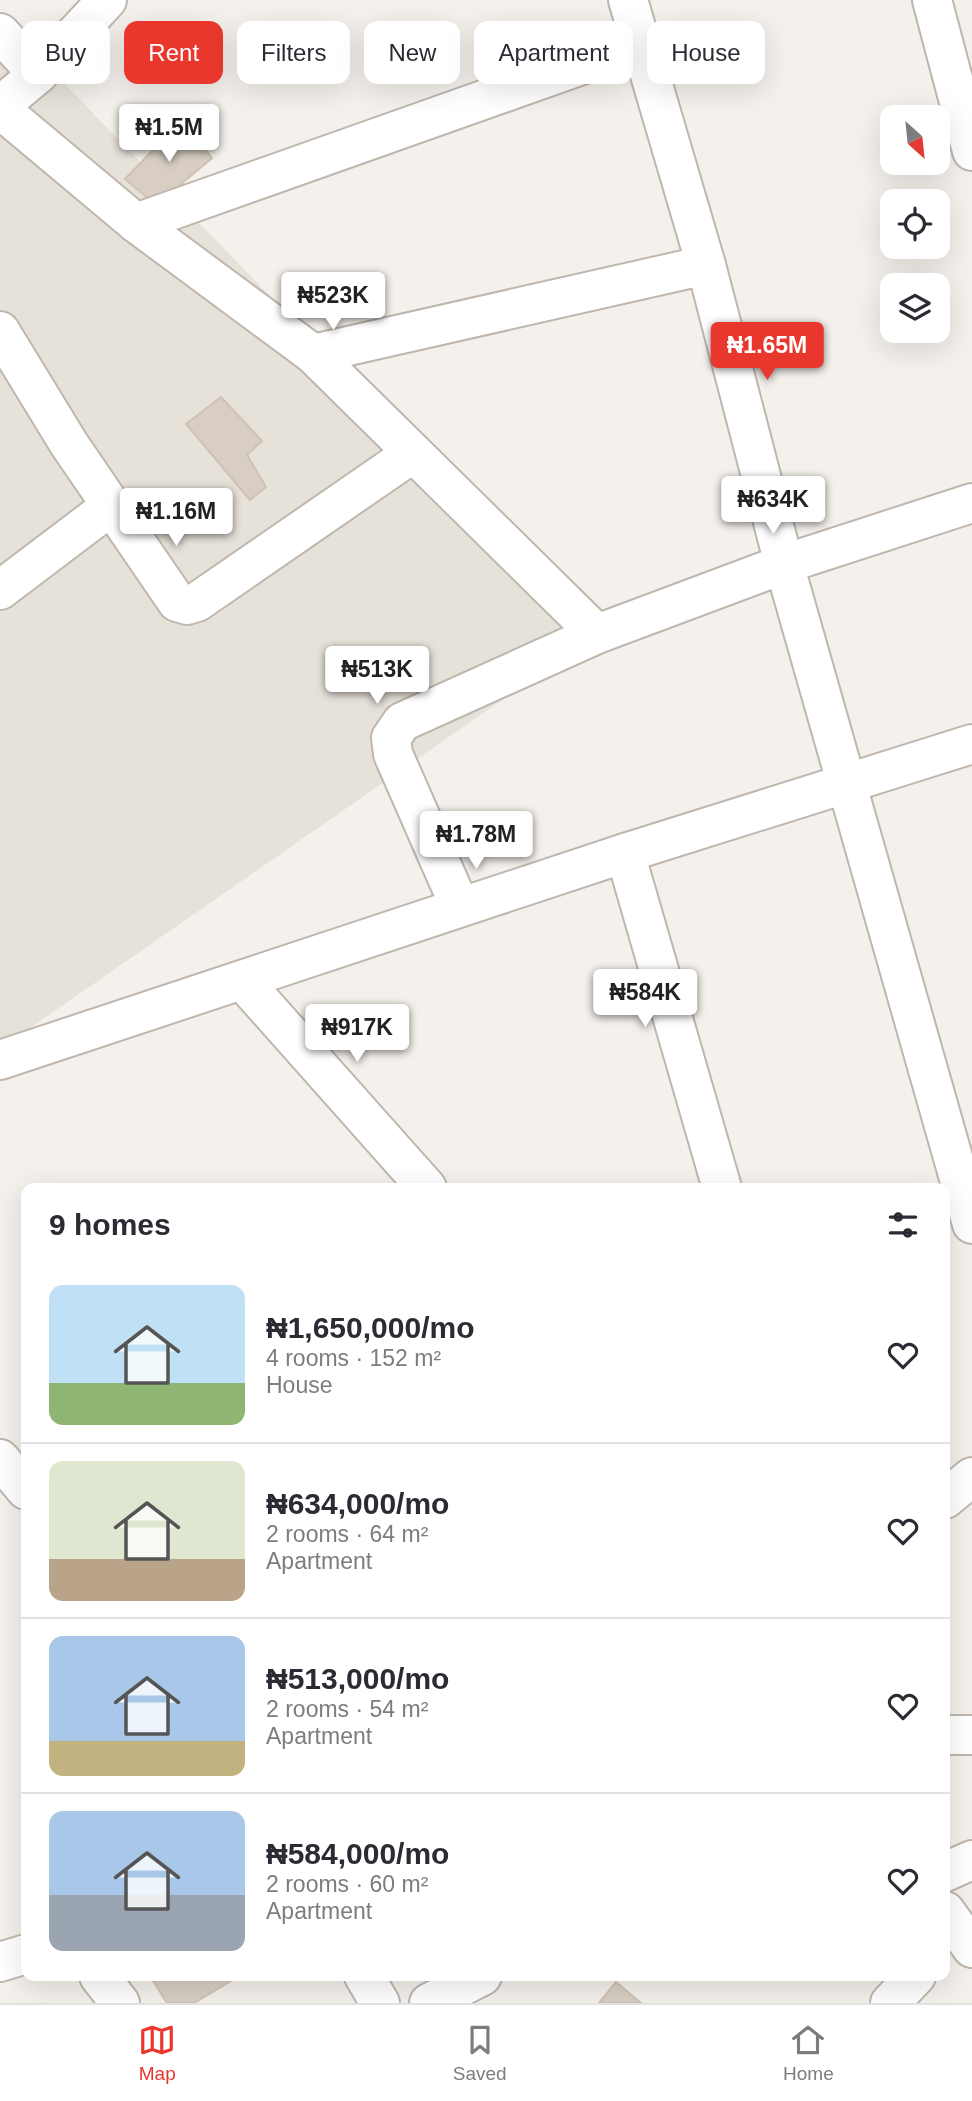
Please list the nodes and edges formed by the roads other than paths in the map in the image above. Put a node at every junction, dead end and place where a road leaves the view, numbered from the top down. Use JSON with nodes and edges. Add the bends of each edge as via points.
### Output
{"nodes":[{"id":1,"x":107,"y":0,"type":"edge"},
{"id":2,"x":628,"y":0,"type":"edge"},
{"id":3,"x":932,"y":0,"type":"edge"},
{"id":4,"x":87,"y":21,"type":"edge"},
{"id":5,"x":0,"y":33,"type":"edge"},
{"id":6,"x":641,"y":44,"type":"junction"},
{"id":7,"x":21,"y":56,"type":"edge"},
{"id":8,"x":26,"y":84,"type":"edge"},
{"id":9,"x":0,"y":107,"type":"edge"},
{"id":10,"x":972,"y":151,"type":"edge"},
{"id":11,"x":136,"y":223,"type":"junction"},
{"id":12,"x":706,"y":265,"type":"junction"},
{"id":13,"x":0,"y":331,"type":"edge"},
{"id":14,"x":313,"y":354,"type":"junction"},
{"id":15,"x":413,"y":453,"type":"junction"},
{"id":16,"x":972,"y":503,"type":"edge"},
{"id":17,"x":111,"y":506,"type":"junction"},
{"id":18,"x":784,"y":564,"type":"junction"},
{"id":19,"x":0,"y":590,"type":"edge"},
{"id":20,"x":597,"y":634,"type":"junction"},
{"id":21,"x":972,"y":744,"type":"edge"},
{"id":22,"x":845,"y":782,"type":"junction"},
{"id":23,"x":625,"y":853,"type":"junction"},
{"id":24,"x":460,"y":907,"type":"junction"},
{"id":25,"x":242,"y":980,"type":"junction"},
{"id":26,"x":0,"y":1060,"type":"edge"},
{"id":27,"x":423,"y":1183,"type":"edge"},
{"id":28,"x":721,"y":1183,"type":"edge"},
{"id":29,"x":972,"y":1224,"type":"edge"},
{"id":30,"x":0,"y":1460,"type":"edge"},
{"id":31,"x":972,"y":1476,"type":"edge"},
{"id":32,"x":21,"y":1484,"type":"edge"},
{"id":33,"x":950,"y":1495,"type":"edge"},
{"id":34,"x":950,"y":1735,"type":"edge"},
{"id":35,"x":972,"y":1735,"type":"edge"},
{"id":36,"x":972,"y":1860,"type":"edge"},
{"id":37,"x":950,"y":1870,"type":"edge"},
{"id":38,"x":21,"y":1956,"type":"edge"},
{"id":39,"x":0,"y":1962,"type":"edge"},
{"id":40,"x":103,"y":1981,"type":"edge"},
{"id":41,"x":367,"y":1981,"type":"edge"},
{"id":42,"x":472,"y":1981,"type":"edge"},
{"id":43,"x":911,"y":1981,"type":"edge"},
{"id":44,"x":120,"y":2003,"type":"edge"},
{"id":45,"x":380,"y":2003,"type":"edge"},
{"id":46,"x":429,"y":2003,"type":"edge"},
{"id":47,"x":890,"y":2003,"type":"edge"}],
"edges":[{"from":1,"to":4,"type":"street"},
{"from":2,"to":6,"type":"street"},
{"from":3,"to":10,"type":"street"},
{"from":5,"to":7,"type":"street"},
{"from":6,"to":11,"type":"street"},
{"from":6,"to":12,"type":"street"},
{"from":8,"to":9,"type":"street"},
{"from":9,"to":11,"type":"street"},
{"from":11,"to":14,"type":"street"},
{"from":12,"to":14,"type":"street"},
{"from":12,"to":18,"type":"street"},
{"from":13,"to":17,"type":"street"},
{"from":14,"to":15,"type":"street"},
{"from":15,"to":17,"type":"street","via":[[187,605],[177,602]]},
{"from":15,"to":20,"type":"street"},
{"from":16,"to":18,"type":"street"},
{"from":17,"to":19,"type":"street"},
{"from":18,"to":20,"type":"street"},
{"from":18,"to":22,"type":"street"},
{"from":20,"to":24,"type":"street","via":[[402,722],[391,738],[393,754]]},
{"from":21,"to":22,"type":"street"},
{"from":22,"to":23,"type":"street"},
{"from":22,"to":29,"type":"street"},
{"from":23,"to":24,"type":"street"},
{"from":23,"to":28,"type":"street"},
{"from":24,"to":25,"type":"street"},
{"from":25,"to":26,"type":"street"},
{"from":25,"to":27,"type":"street"},
{"from":30,"to":32,"type":"street"},
{"from":31,"to":33,"type":"street"},
{"from":34,"to":35,"type":"street"},
{"from":36,"to":37,"type":"street"},
{"from":38,"to":39,"type":"street"},
{"from":40,"to":44,"type":"street"},
{"from":41,"to":45,"type":"street"},
{"from":42,"to":46,"type":"street"},
{"from":43,"to":47,"type":"street"}]}
